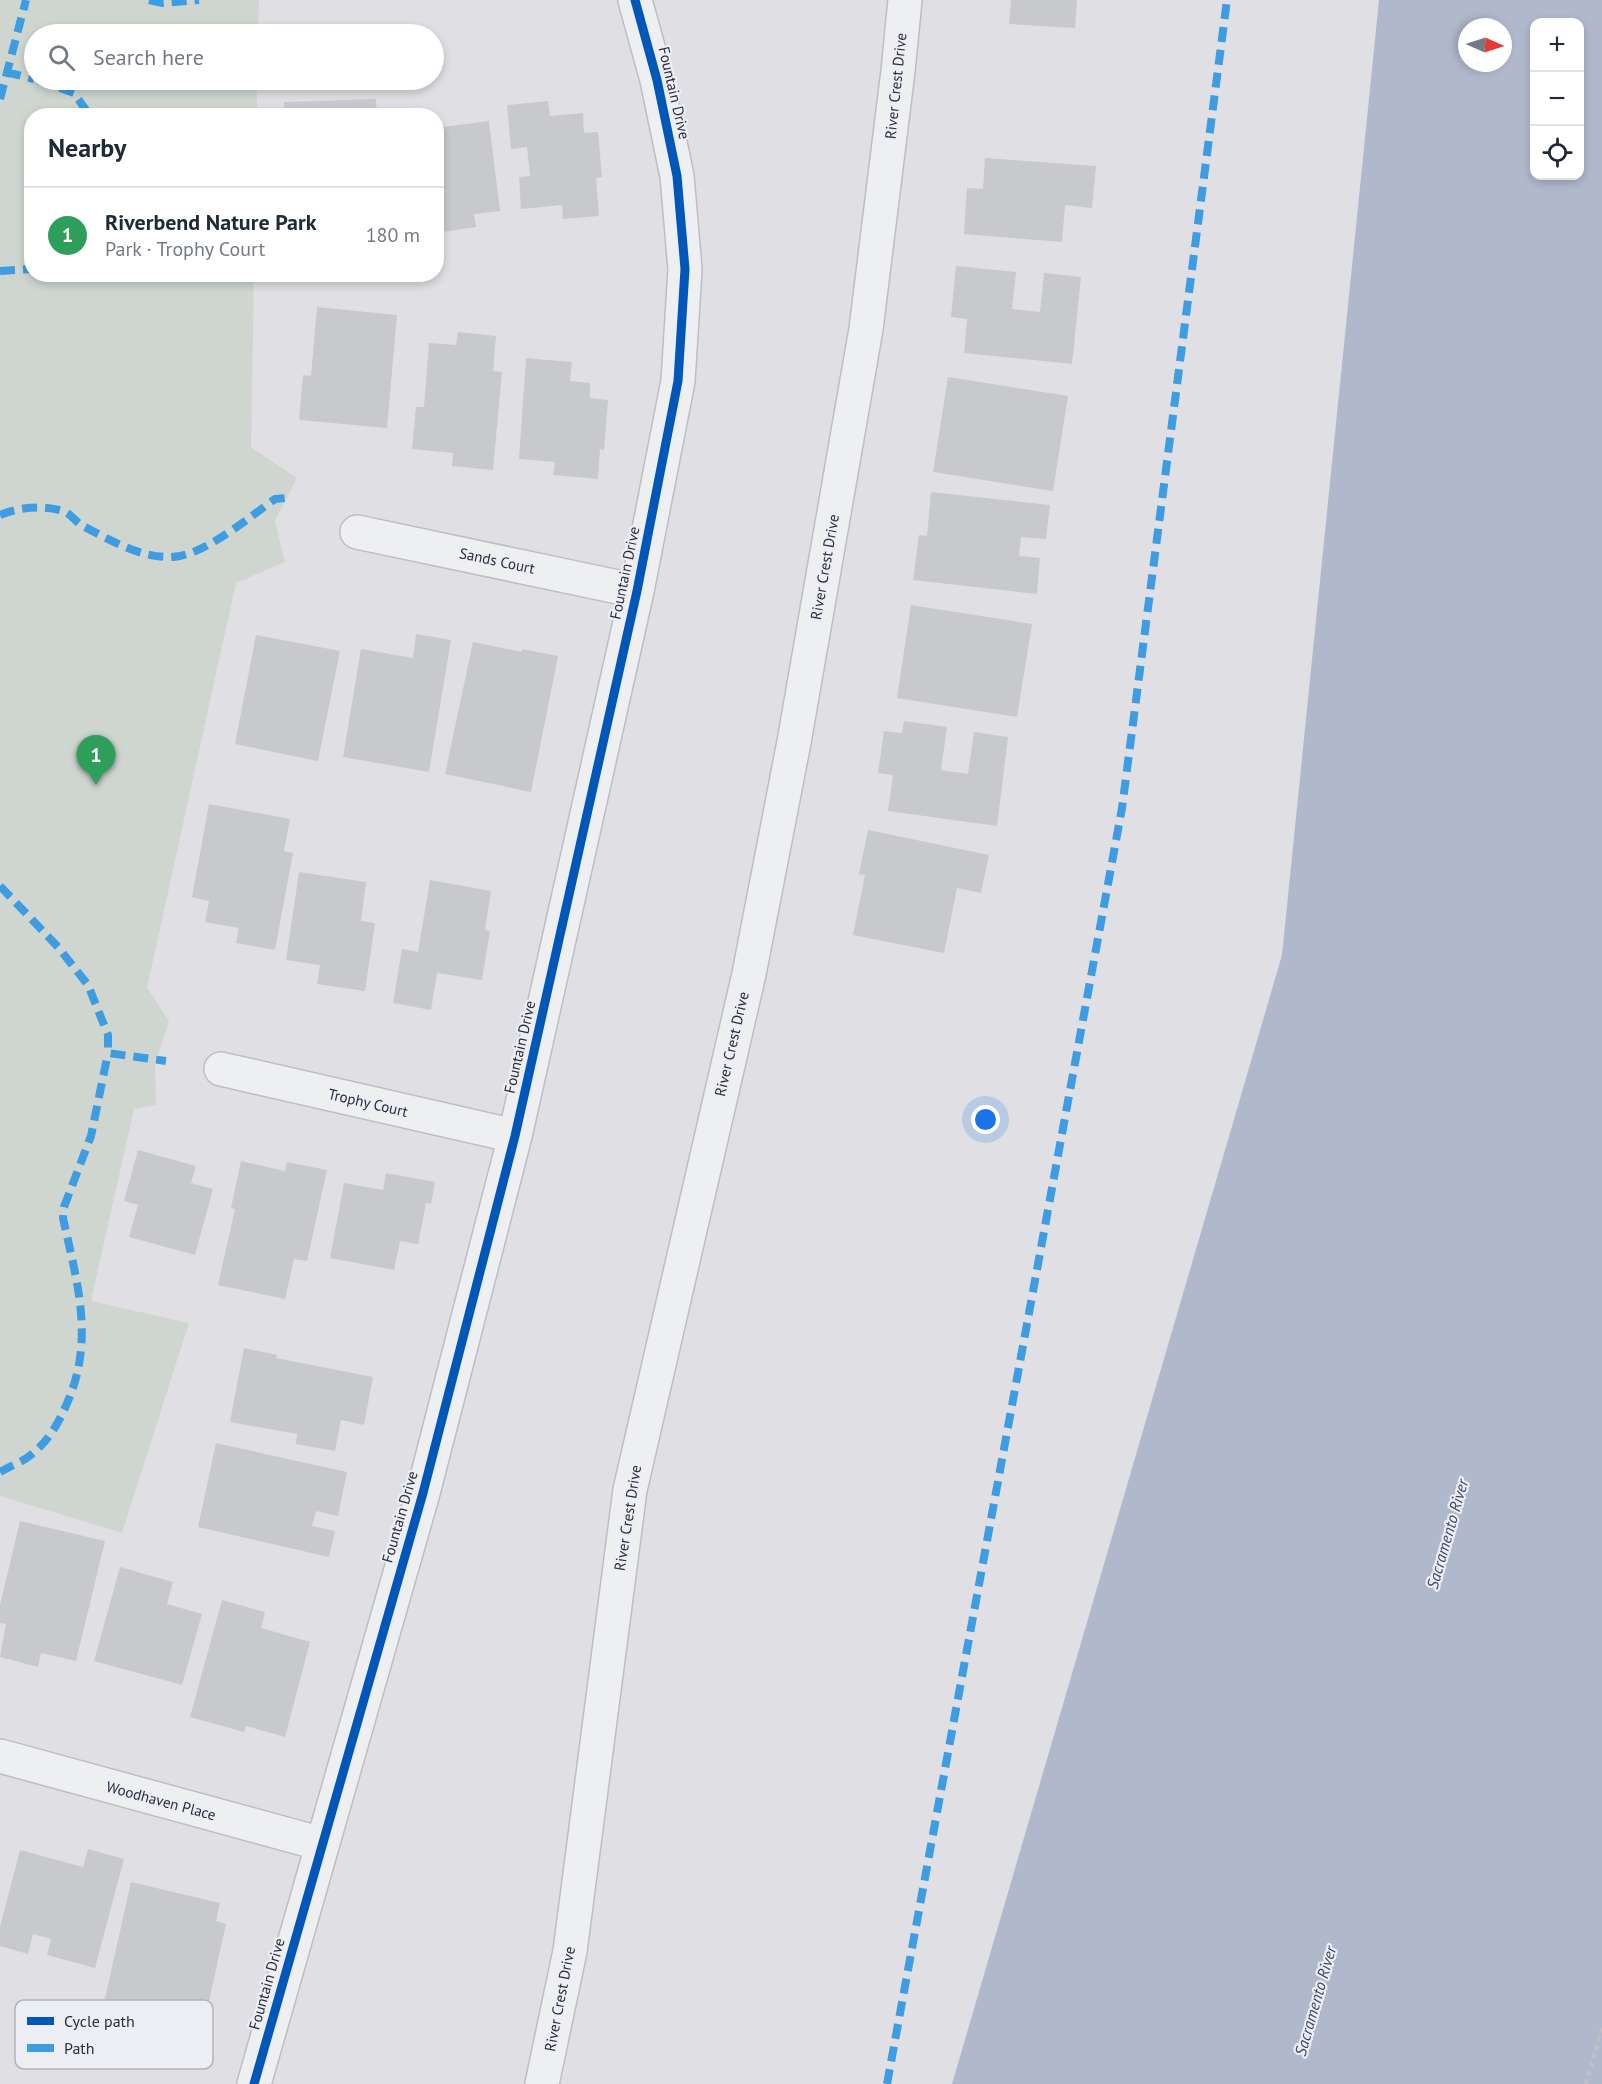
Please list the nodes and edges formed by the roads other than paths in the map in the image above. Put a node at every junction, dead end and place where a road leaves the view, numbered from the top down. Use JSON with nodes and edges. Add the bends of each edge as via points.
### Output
{"nodes":[{"id":1,"x":634,"y":0,"type":"edge"},
{"id":2,"x":905,"y":0,"type":"edge"},
{"id":3,"x":357,"y":532,"type":"dead end"},
{"id":4,"x":637,"y":591,"type":"junction"},
{"id":5,"x":221,"y":1069,"type":"dead end"},
{"id":6,"x":515,"y":1136,"type":"junction"},
{"id":7,"x":0,"y":1756,"type":"edge"},
{"id":8,"x":322,"y":1844,"type":"junction"},
{"id":9,"x":254,"y":2084,"type":"edge"},
{"id":10,"x":542,"y":2084,"type":"edge"}],
"edges":[{"from":1,"to":4,"type":"street","name":"Fountain Drive","via":[[657,80],[677,176],[685,270],[678,381]]},
{"from":2,"to":10,"type":"street","name":"River Crest Drive","via":[[862,353],[794,742],[748,974],[630,1490],[570,1951]]},
{"from":3,"to":4,"type":"street","name":"Sands Court"},
{"from":4,"to":6,"type":"street","name":"Fountain Drive"},
{"from":5,"to":6,"type":"street","name":"Trophy Court"},
{"from":6,"to":8,"type":"street","name":"Fountain Drive","via":[[423,1493]]},
{"from":7,"to":8,"type":"street","name":"Woodhaven Place"},
{"from":8,"to":9,"type":"street","name":"Fountain Drive"}]}
